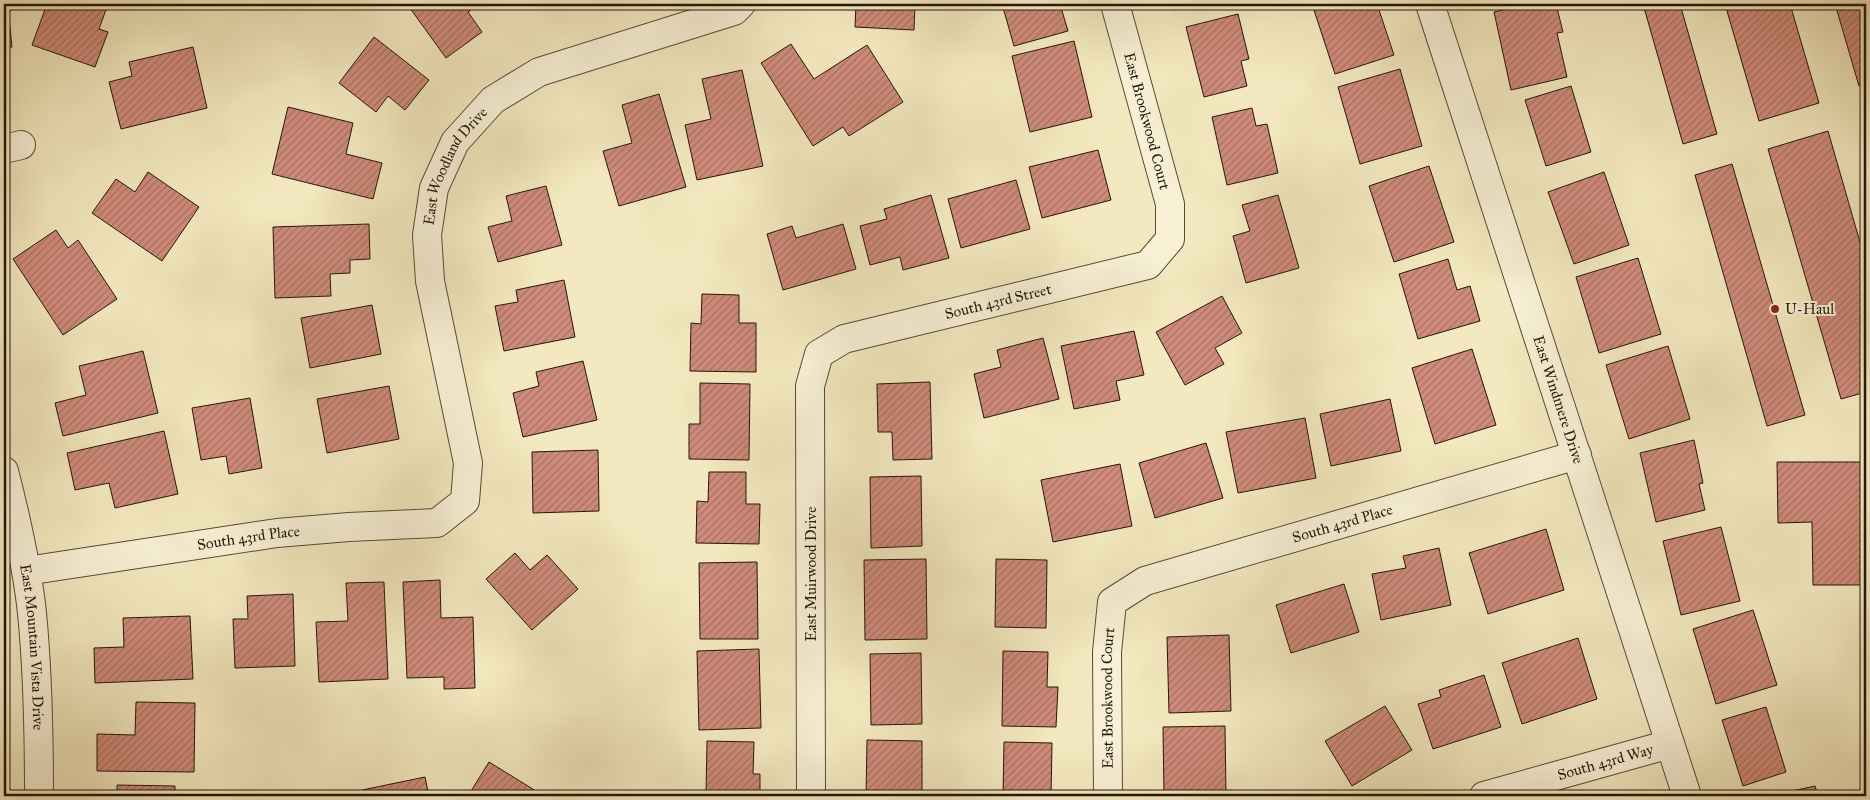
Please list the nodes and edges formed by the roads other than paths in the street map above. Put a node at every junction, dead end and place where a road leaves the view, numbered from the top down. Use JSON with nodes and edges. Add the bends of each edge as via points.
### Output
{"nodes":[{"id":1,"x":741,"y":4,"type":"edge"},
{"id":2,"x":1115,"y":4,"type":"edge"},
{"id":3,"x":1430,"y":4,"type":"edge"},
{"id":4,"x":1170,"y":239,"type":"joint"},
{"id":5,"x":820,"y":354,"type":"joint"},
{"id":6,"x":1577,"y":455,"type":"junction"},
{"id":7,"x":4,"y":471,"type":"edge"},
{"id":8,"x":465,"y":501,"type":"joint"},
{"id":9,"x":26,"y":571,"type":"junction"},
{"id":10,"x":1112,"y":602,"type":"joint"},
{"id":11,"x":1670,"y":744,"type":"junction"},
{"id":12,"x":39,"y":796,"type":"edge"},
{"id":13,"x":811,"y":796,"type":"edge"},
{"id":14,"x":1108,"y":796,"type":"edge"},
{"id":15,"x":1484,"y":796,"type":"edge"},
{"id":16,"x":1687,"y":796,"type":"edge"}],
"edges":[{"from":1,"to":8,"type":"street","name":"East Woodland Drive","via":[[734,11],[539,72],[493,100],[455,142],[434,188],[427,235],[430,281],[468,464]]},
{"from":2,"to":4,"type":"street","name":"East Brookwood Court","via":[[1170,204]]},
{"from":3,"to":6,"type":"street","name":"East Windmere Drive"},
{"from":4,"to":5,"type":"street","name":"South 43rd Street","via":[[1148,264],[844,339]]},
{"from":5,"to":13,"type":"street","name":"East Muirwood Drive","via":[[810,386]]},
{"from":6,"to":10,"type":"street","name":"South 43rd Place","via":[[1145,581]]},
{"from":6,"to":11,"type":"street","name":"East Windmere Drive"},
{"from":7,"to":9,"type":"street","name":"East Mountain Vista Drive"},
{"from":8,"to":9,"type":"street","name":"South 43rd Place","via":[[436,522],[278,533]]},
{"from":9,"to":12,"type":"street","name":"East Mountain Vista Drive","via":[[32,613]]},
{"from":10,"to":14,"type":"street","name":"East Brookwood Court","via":[[1107,652]]},
{"from":11,"to":15,"type":"street","name":"South 43rd Way"},
{"from":11,"to":16,"type":"street","name":"East Windmere Drive"}]}
